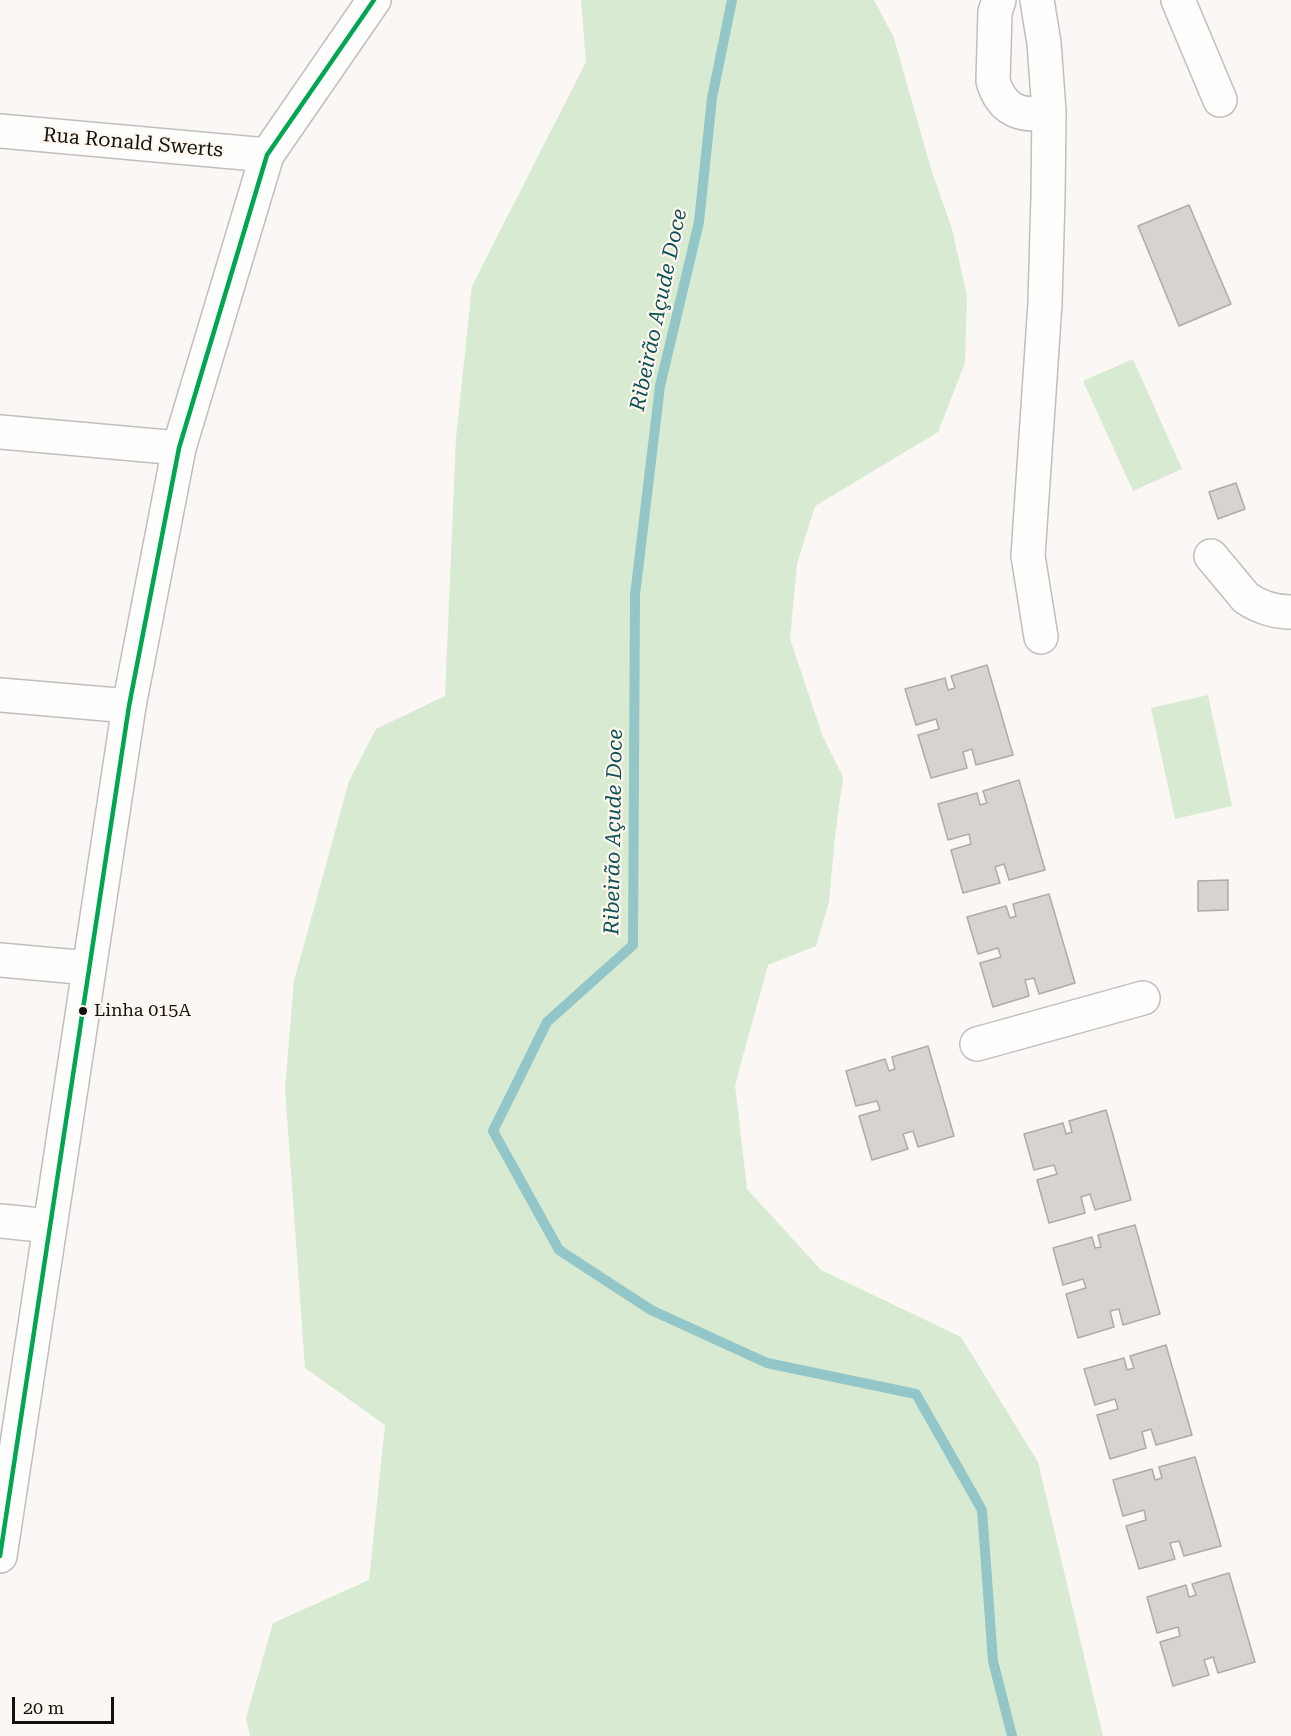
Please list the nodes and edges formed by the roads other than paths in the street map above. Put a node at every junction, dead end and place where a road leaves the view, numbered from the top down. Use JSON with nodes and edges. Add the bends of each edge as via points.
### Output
{"nodes":[{"id":1,"x":374,"y":0,"type":"edge"},
{"id":2,"x":999,"y":0,"type":"edge"},
{"id":3,"x":1037,"y":0,"type":"edge"},
{"id":4,"x":1178,"y":0,"type":"edge"},
{"id":5,"x":1220,"y":100,"type":"dead end"},
{"id":6,"x":1049,"y":111,"type":"junction"},
{"id":7,"x":0,"y":131,"type":"edge"},
{"id":8,"x":267,"y":155,"type":"junction"},
{"id":9,"x":0,"y":432,"type":"edge"},
{"id":10,"x":179,"y":448,"type":"junction"},
{"id":11,"x":1211,"y":556,"type":"dead end"},
{"id":12,"x":1291,"y":612,"type":"edge"},
{"id":13,"x":1041,"y":637,"type":"dead end"},
{"id":14,"x":0,"y":695,"type":"edge"},
{"id":15,"x":129,"y":706,"type":"junction"},
{"id":16,"x":0,"y":960,"type":"edge"},
{"id":17,"x":89,"y":968,"type":"junction"},
{"id":18,"x":1143,"y":998,"type":"dead end"},
{"id":19,"x":977,"y":1044,"type":"dead end"},
{"id":20,"x":0,"y":1221,"type":"edge"},
{"id":21,"x":50,"y":1226,"type":"junction"},
{"id":22,"x":4,"y":1497,"type":"edge"},
{"id":23,"x":0,"y":1556,"type":"edge"}],
"edges":[{"from":1,"to":8,"type":"street"},
{"from":2,"to":6,"type":"street","via":[[995,12],[996,91],[1002,101],[1024,114]]},
{"from":3,"to":6,"type":"street"},
{"from":4,"to":5,"type":"street"},
{"from":6,"to":13,"type":"street","via":[[1045,303],[1028,556]]},
{"from":7,"to":8,"type":"street","name":"Rua Ronald Swerts"},
{"from":8,"to":10,"type":"street"},
{"from":9,"to":10,"type":"street"},
{"from":10,"to":15,"type":"street"},
{"from":11,"to":12,"type":"street","via":[[1253,603]]},
{"from":14,"to":15,"type":"street"},
{"from":15,"to":17,"type":"street"},
{"from":16,"to":17,"type":"street"},
{"from":17,"to":21,"type":"street"},
{"from":18,"to":19,"type":"street"},
{"from":20,"to":21,"type":"street"},
{"from":21,"to":22,"type":"street"},
{"from":22,"to":23,"type":"street"}]}
